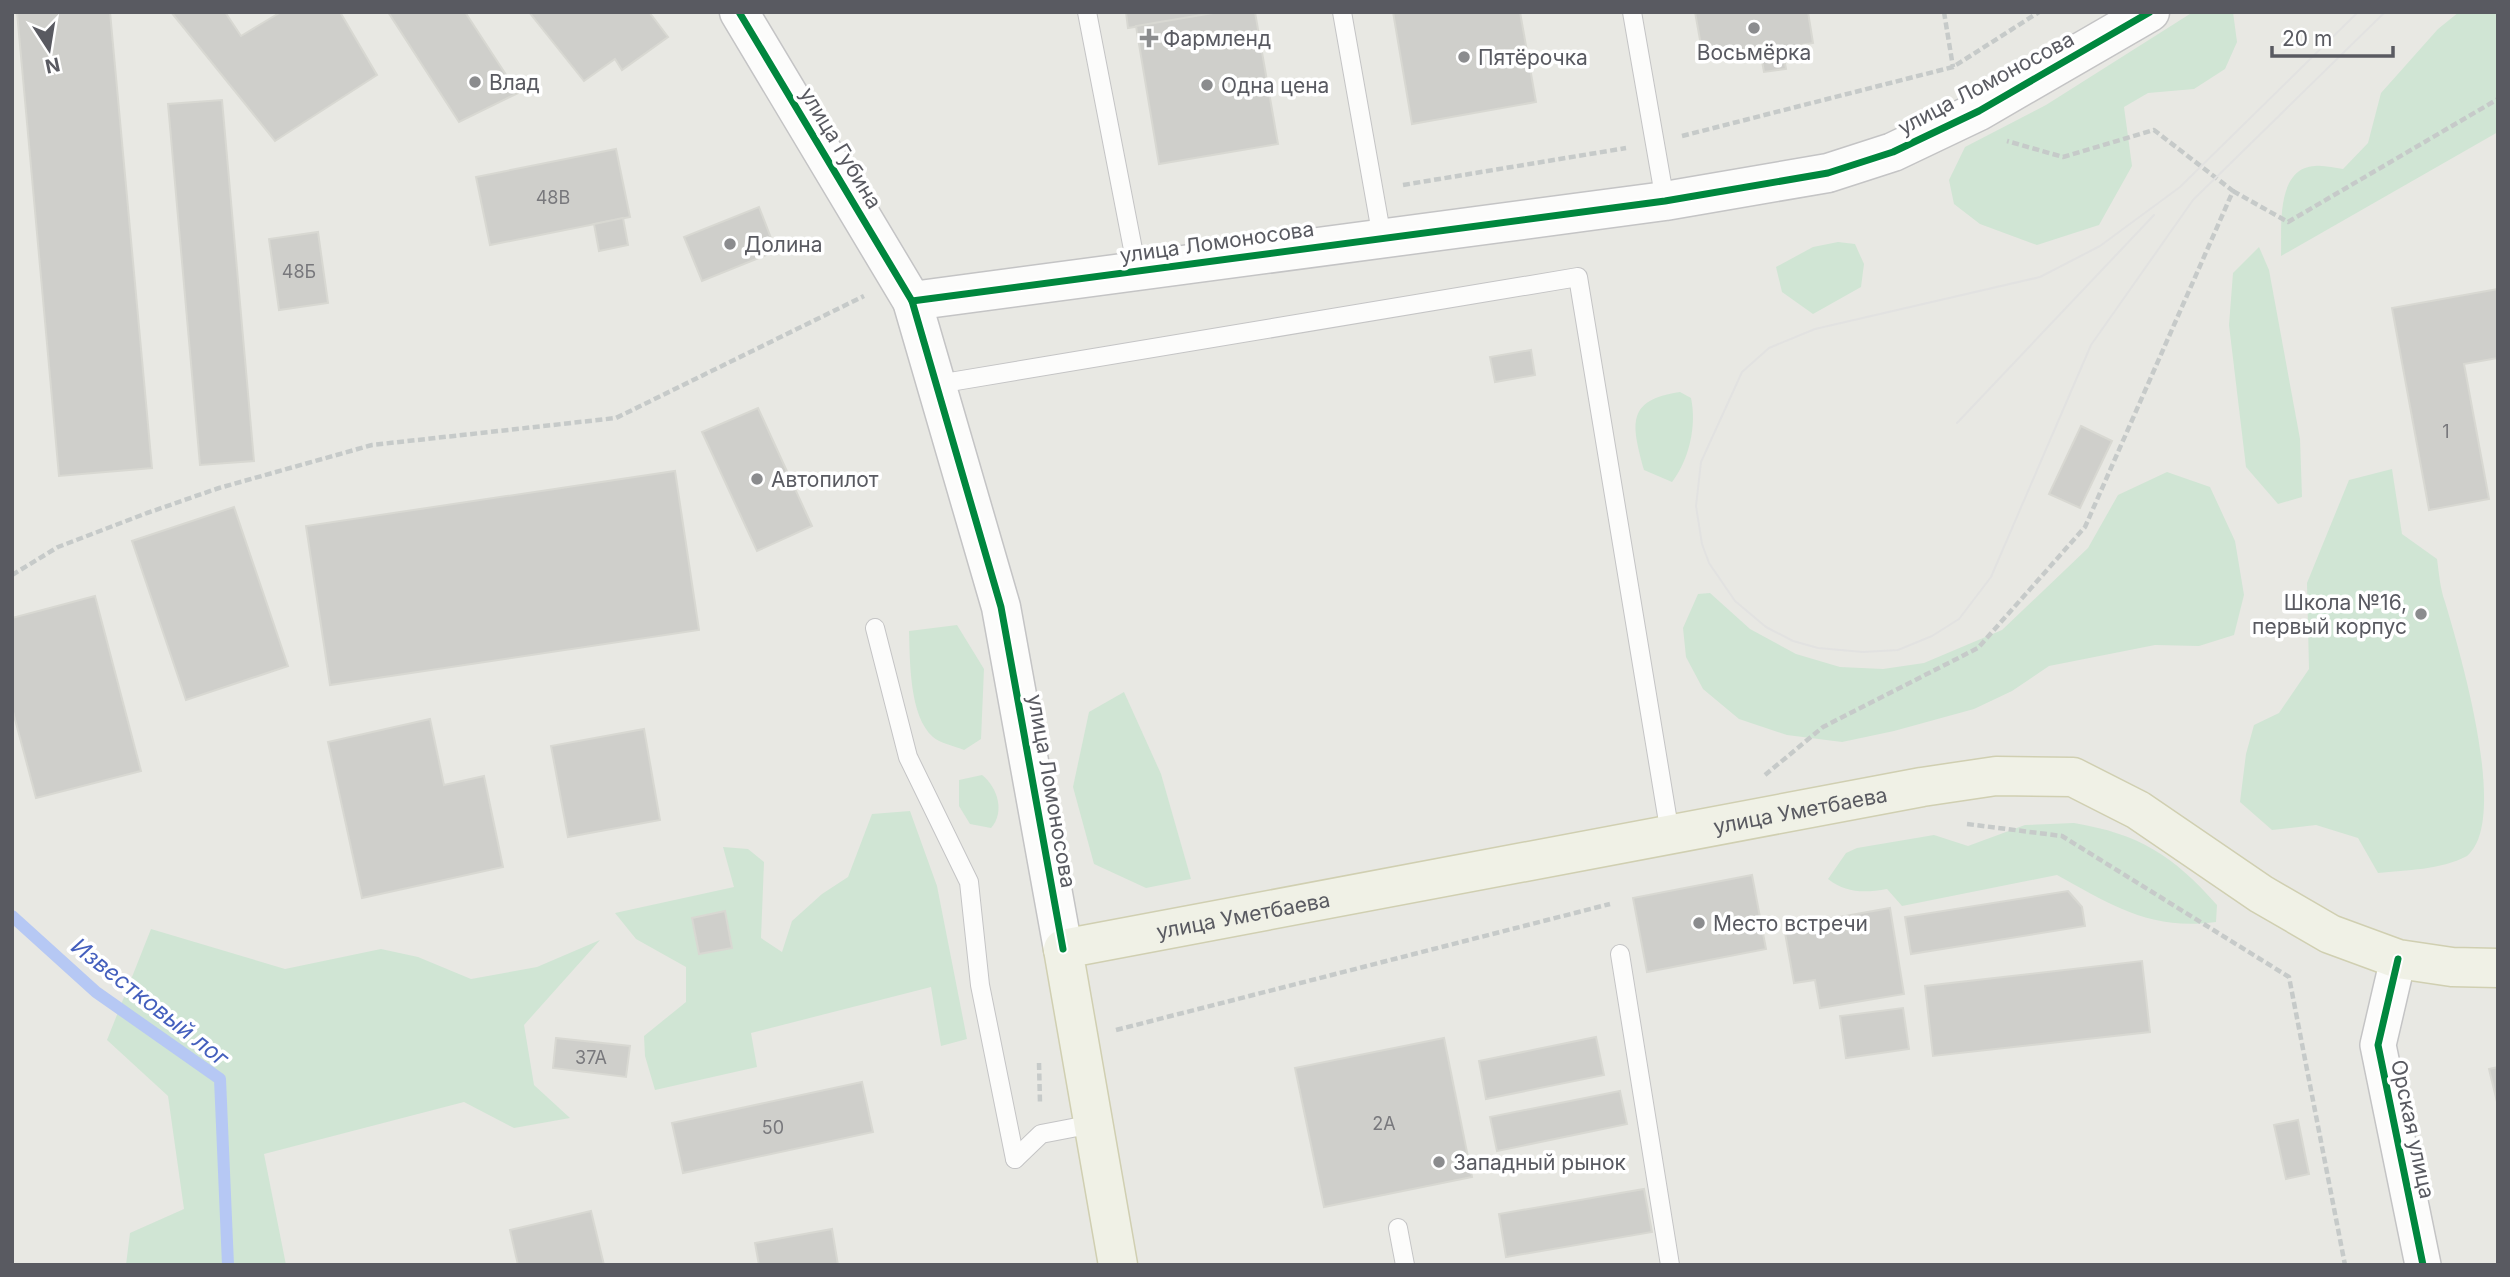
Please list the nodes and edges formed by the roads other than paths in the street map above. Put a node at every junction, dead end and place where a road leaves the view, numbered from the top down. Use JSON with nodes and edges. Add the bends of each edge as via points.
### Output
{"nodes":[{"id":1,"x":739,"y":12,"type":"edge"},
{"id":2,"x":1087,"y":12,"type":"edge"},
{"id":3,"x":1342,"y":12,"type":"edge"},
{"id":4,"x":1632,"y":12,"type":"edge"},
{"id":5,"x":2150,"y":12,"type":"edge"},
{"id":6,"x":1665,"y":201,"type":"junction"},
{"id":7,"x":1382,"y":237,"type":"junction"},
{"id":8,"x":1137,"y":270,"type":"junction"},
{"id":9,"x":912,"y":301,"type":"junction"},
{"id":10,"x":938,"y":384,"type":"junction"},
{"id":11,"x":875,"y":628,"type":"dead end"},
{"id":12,"x":1670,"y":834,"type":"junction"},
{"id":13,"x":1063,"y":949,"type":"junction"},
{"id":14,"x":1620,"y":954,"type":"dead end"},
{"id":15,"x":2398,"y":959,"type":"junction"},
{"id":16,"x":2498,"y":968,"type":"edge"},
{"id":17,"x":1093,"y":1124,"type":"junction"},
{"id":18,"x":1398,"y":1228,"type":"dead end"},
{"id":19,"x":1118,"y":1265,"type":"edge"},
{"id":20,"x":1405,"y":1265,"type":"edge"},
{"id":21,"x":1670,"y":1265,"type":"edge"},
{"id":22,"x":2423,"y":1265,"type":"edge"}],
"edges":[{"from":1,"to":9,"type":"street","name":"улица Губина"},
{"from":2,"to":8,"type":"lane"},
{"from":3,"to":7,"type":"lane"},
{"from":4,"to":6,"type":"lane"},
{"from":5,"to":6,"type":"street","name":"улица Ломоносова","via":[[1979,111],[1893,152],[1828,173]]},
{"from":6,"to":7,"type":"street","name":"улица Ломоносова"},
{"from":7,"to":8,"type":"street","name":"улица Ломоносова"},
{"from":8,"to":9,"type":"street","name":"улица Ломоносова"},
{"from":9,"to":10,"type":"street","name":"улица Ломоносова"},
{"from":10,"to":12,"type":"lane","via":[[1578,277]]},
{"from":10,"to":13,"type":"street","name":"улица Ломоносова","via":[[1001,607]]},
{"from":11,"to":17,"type":"lane","via":[[908,757],[969,882],[980,985],[1015,1159],[1041,1134]]},
{"from":12,"to":13,"type":"main road","name":"улица Уметбаева"},
{"from":12,"to":15,"type":"main road","name":"улица Уметбаева","via":[[1996,776],[2073,777],[2138,810],[2261,894],[2330,934]]},
{"from":13,"to":17,"type":"main road","name":"улица Ломоносова"},
{"from":14,"to":21,"type":"lane"},
{"from":15,"to":16,"type":"main road","name":"улица Уметбаева"},
{"from":15,"to":22,"type":"street","name":"Орская улица","via":[[2378,1045]]},
{"from":17,"to":19,"type":"main road","name":"улица Ломоносова"},
{"from":18,"to":20,"type":"lane"}]}
